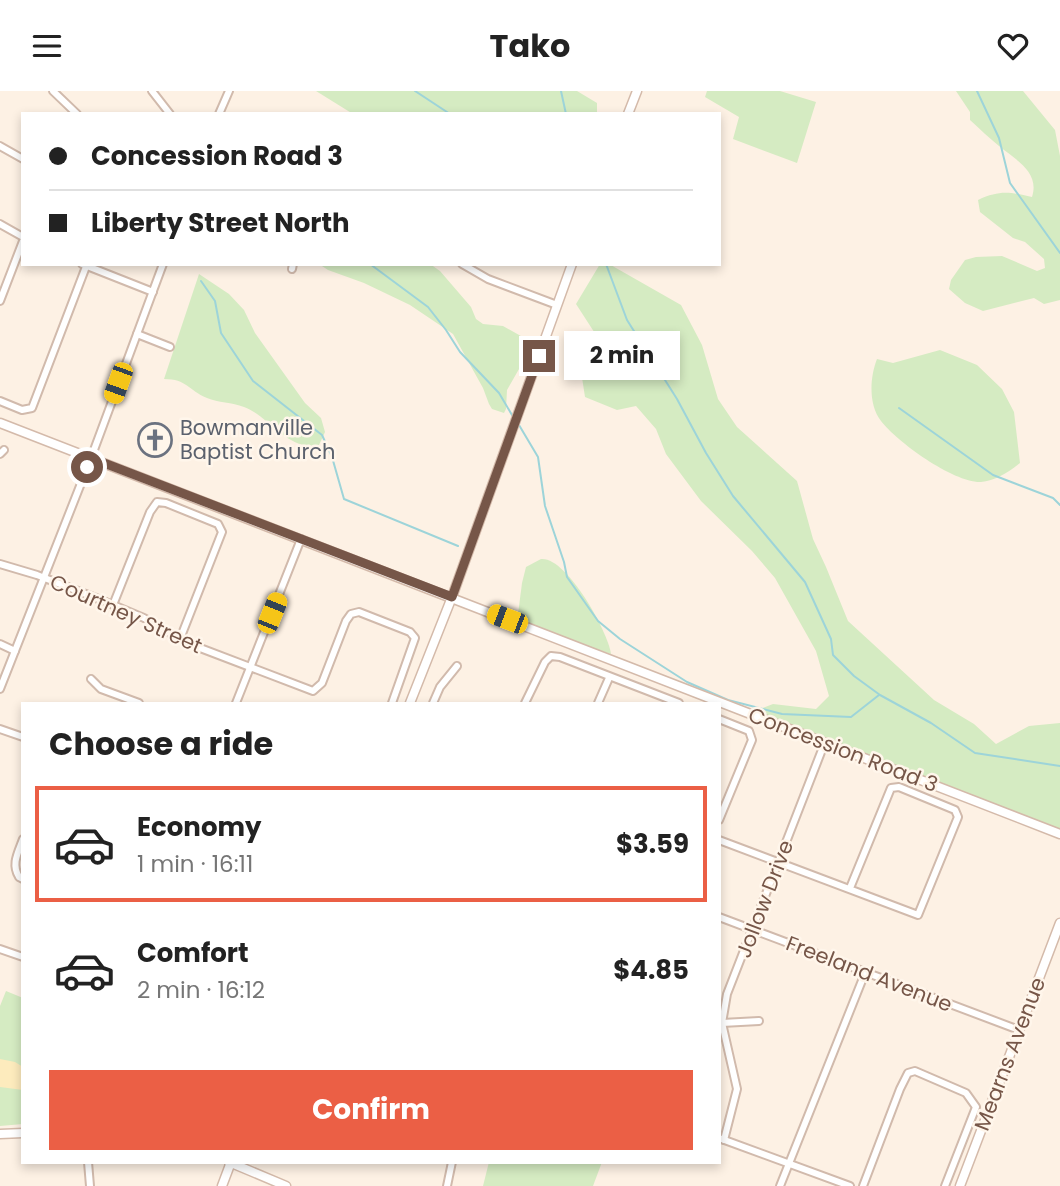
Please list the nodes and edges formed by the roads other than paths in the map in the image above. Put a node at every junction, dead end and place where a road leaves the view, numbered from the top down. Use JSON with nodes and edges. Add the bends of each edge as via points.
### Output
{"nodes":[{"id":1,"x":53,"y":91,"type":"edge"},
{"id":2,"x":152,"y":91,"type":"edge"},
{"id":3,"x":229,"y":91,"type":"edge"},
{"id":4,"x":635,"y":91,"type":"edge"},
{"id":5,"x":75,"y":112,"type":"edge"},
{"id":6,"x":168,"y":112,"type":"edge"},
{"id":7,"x":220,"y":112,"type":"edge"},
{"id":8,"x":629,"y":112,"type":"edge"},
{"id":9,"x":0,"y":146,"type":"edge"},
{"id":10,"x":21,"y":158,"type":"edge"},
{"id":11,"x":0,"y":224,"type":"edge"},
{"id":12,"x":21,"y":238,"type":"edge"},
{"id":13,"x":21,"y":244,"type":"edge"},
{"id":14,"x":86,"y":266,"type":"edge"},
{"id":15,"x":88,"y":266,"type":"edge"},
{"id":16,"x":162,"y":266,"type":"edge"},
{"id":17,"x":465,"y":266,"type":"edge"},
{"id":18,"x":571,"y":266,"type":"edge"},
{"id":19,"x":153,"y":292,"type":"junction"},
{"id":20,"x":0,"y":301,"type":"edge"},
{"id":21,"x":557,"y":305,"type":"junction"},
{"id":22,"x":137,"y":334,"type":"junction"},
{"id":23,"x":170,"y":347,"type":"dead end"},
{"id":24,"x":0,"y":401,"type":"edge"},
{"id":25,"x":0,"y":423,"type":"edge"},
{"id":26,"x":91,"y":458,"type":"junction"},
{"id":27,"x":302,"y":539,"type":"junction"},
{"id":28,"x":0,"y":564,"type":"edge"},
{"id":29,"x":44,"y":577,"type":"junction"},
{"id":30,"x":452,"y":597,"type":"junction"},
{"id":31,"x":113,"y":605,"type":"junction"},
{"id":32,"x":180,"y":639,"type":"junction"},
{"id":33,"x":0,"y":644,"type":"edge"},
{"id":34,"x":15,"y":651,"type":"junction"},
{"id":35,"x":457,"y":666,"type":"dead end"},
{"id":36,"x":250,"y":668,"type":"junction"},
{"id":37,"x":609,"y":678,"type":"junction"},
{"id":38,"x":91,"y":679,"type":"dead end"},
{"id":39,"x":0,"y":689,"type":"edge"},
{"id":40,"x":136,"y":702,"type":"edge"},
{"id":41,"x":236,"y":702,"type":"edge"},
{"id":42,"x":392,"y":702,"type":"edge"},
{"id":43,"x":410,"y":702,"type":"edge"},
{"id":44,"x":433,"y":702,"type":"edge"},
{"id":45,"x":525,"y":702,"type":"edge"},
{"id":46,"x":598,"y":702,"type":"edge"},
{"id":47,"x":676,"y":702,"type":"edge"},
{"id":48,"x":721,"y":720,"type":"edge"},
{"id":49,"x":0,"y":729,"type":"edge"},
{"id":50,"x":21,"y":736,"type":"edge"},
{"id":51,"x":825,"y":742,"type":"junction"},
{"id":52,"x":721,"y":815,"type":"edge"},
{"id":53,"x":1060,"y":834,"type":"edge"},
{"id":54,"x":721,"y":841,"type":"edge"},
{"id":55,"x":21,"y":844,"type":"edge"},
{"id":56,"x":779,"y":863,"type":"junction"},
{"id":57,"x":21,"y":878,"type":"edge"},
{"id":58,"x":849,"y":888,"type":"junction"},
{"id":59,"x":721,"y":918,"type":"edge"},
{"id":60,"x":1060,"y":922,"type":"edge"},
{"id":61,"x":753,"y":930,"type":"junction"},
{"id":62,"x":0,"y":949,"type":"edge"},
{"id":63,"x":21,"y":956,"type":"edge"},
{"id":64,"x":865,"y":973,"type":"junction"},
{"id":65,"x":759,"y":1021,"type":"dead end"},
{"id":66,"x":722,"y":1023,"type":"junction"},
{"id":67,"x":1018,"y":1030,"type":"junction"},
{"id":68,"x":21,"y":1133,"type":"edge"},
{"id":69,"x":0,"y":1134,"type":"edge"},
{"id":70,"x":722,"y":1139,"type":"edge"},
{"id":71,"x":88,"y":1164,"type":"edge"},
{"id":72,"x":229,"y":1164,"type":"edge"},
{"id":73,"x":235,"y":1164,"type":"edge"},
{"id":74,"x":452,"y":1164,"type":"edge"},
{"id":75,"x":789,"y":1164,"type":"junction"},
{"id":76,"x":90,"y":1186,"type":"edge"},
{"id":77,"x":222,"y":1186,"type":"edge"},
{"id":78,"x":286,"y":1186,"type":"edge"},
{"id":79,"x":447,"y":1186,"type":"edge"},
{"id":80,"x":780,"y":1186,"type":"edge"},
{"id":81,"x":850,"y":1186,"type":"edge"},
{"id":82,"x":863,"y":1186,"type":"edge"},
{"id":83,"x":945,"y":1186,"type":"edge"},
{"id":84,"x":960,"y":1186,"type":"edge"}],
"edges":[{"from":1,"to":5,"type":"street"},
{"from":2,"to":6,"type":"street"},
{"from":3,"to":7,"type":"street"},
{"from":4,"to":8,"type":"street"},
{"from":9,"to":10,"type":"street"},
{"from":11,"to":12,"type":"street"},
{"from":13,"to":20,"type":"street"},
{"from":14,"to":24,"type":"street","via":[[33,408],[22,410]]},
{"from":15,"to":19,"type":"street"},
{"from":16,"to":19,"type":"street"},
{"from":17,"to":21,"type":"street"},
{"from":18,"to":21,"type":"street"},
{"from":19,"to":22,"type":"street"},
{"from":21,"to":30,"type":"street"},
{"from":22,"to":23,"type":"street"},
{"from":22,"to":26,"type":"street"},
{"from":25,"to":26,"type":"street","name":"Concession Road 3"},
{"from":26,"to":27,"type":"street","name":"Concession Road 3"},
{"from":26,"to":29,"type":"street"},
{"from":27,"to":30,"type":"street","name":"Concession Road 3"},
{"from":27,"to":36,"type":"street"},
{"from":28,"to":29,"type":"street","name":"Courtney Street"},
{"from":29,"to":31,"type":"street","name":"Courtney Street"},
{"from":29,"to":34,"type":"street"},
{"from":30,"to":43,"type":"street"},
{"from":30,"to":51,"type":"street","name":"Concession Road 3"},
{"from":31,"to":32,"type":"street","name":"Courtney Street"},
{"from":31,"to":32,"type":"street","via":[[157,502],[218,524],[222,532]]},
{"from":32,"to":36,"type":"street","name":"Courtney Street"},
{"from":33,"to":34,"type":"street"},
{"from":34,"to":39,"type":"street"},
{"from":35,"to":44,"type":"street"},
{"from":36,"to":41,"type":"street"},
{"from":36,"to":42,"type":"street","name":"Courtney Street","via":[[317,690],[346,621],[359,613],[415,638]]},
{"from":37,"to":45,"type":"street","via":[[551,656]]},
{"from":37,"to":46,"type":"street"},
{"from":37,"to":47,"type":"street"},
{"from":38,"to":40,"type":"street","via":[[101,689]]},
{"from":48,"to":52,"type":"street","via":[[749,731],[752,740]]},
{"from":49,"to":50,"type":"street"},
{"from":51,"to":53,"type":"street","name":"Concession Road 3"},
{"from":51,"to":56,"type":"street","name":"Jollow Drive"},
{"from":54,"to":56,"type":"street"},
{"from":55,"to":57,"type":"street","via":[[14,869]]},
{"from":56,"to":58,"type":"street"},
{"from":56,"to":61,"type":"street","name":"Jollow Drive"},
{"from":58,"to":58,"type":"street","via":[[918,915],[958,817],[955,810],[899,787],[891,788]]},
{"from":59,"to":61,"type":"street","name":"Freeland Avenue"},
{"from":60,"to":67,"type":"street","name":"Mearns Avenue"},
{"from":61,"to":64,"type":"street","name":"Freeland Avenue"},
{"from":61,"to":66,"type":"street","name":"Jollow Drive","via":[[727,994]]},
{"from":62,"to":63,"type":"street"},
{"from":64,"to":67,"type":"street","name":"Freeland Avenue"},
{"from":64,"to":75,"type":"street"},
{"from":65,"to":66,"type":"street"},
{"from":66,"to":70,"type":"street","name":"Jollow Drive","via":[[737,1089]]},
{"from":67,"to":84,"type":"street","name":"Mearns Avenue"},
{"from":68,"to":69,"type":"street"},
{"from":70,"to":75,"type":"street"},
{"from":71,"to":76,"type":"street"},
{"from":72,"to":77,"type":"street"},
{"from":73,"to":78,"type":"street"},
{"from":74,"to":79,"type":"street"},
{"from":75,"to":80,"type":"street"},
{"from":75,"to":81,"type":"street"},
{"from":82,"to":83,"type":"street","via":[[900,1089],[908,1073],[915,1070],[966,1093],[976,1107]]}]}
